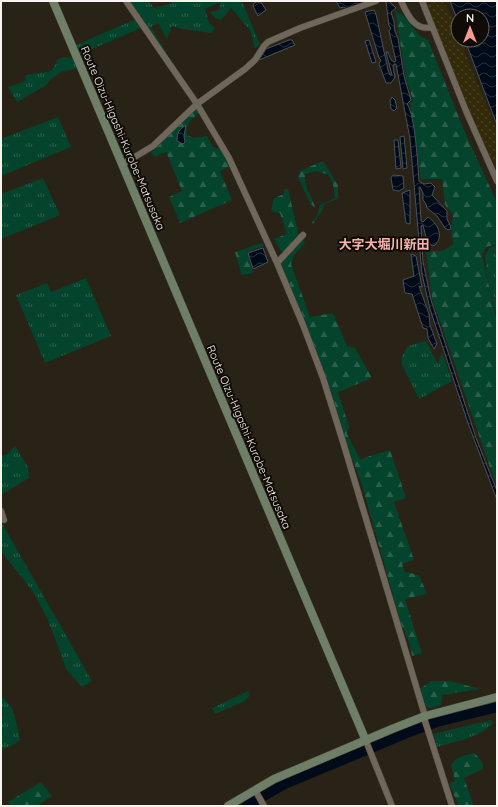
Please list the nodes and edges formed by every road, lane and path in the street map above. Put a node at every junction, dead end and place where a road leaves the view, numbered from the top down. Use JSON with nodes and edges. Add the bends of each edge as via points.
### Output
{"nodes":[{"id":1,"x":53,"y":1,"type":"edge"},
{"id":2,"x":126,"y":1,"type":"edge"},
{"id":3,"x":376,"y":1,"type":"edge"},
{"id":4,"x":401,"y":1,"type":"edge"},
{"id":5,"x":422,"y":1,"type":"edge"},
{"id":6,"x":432,"y":28,"type":"junction"},
{"id":7,"x":197,"y":104,"type":"junction"},
{"id":8,"x":123,"y":164,"type":"junction"},
{"id":9,"x":497,"y":181,"type":"edge"},
{"id":10,"x":303,"y":235,"type":"dead end"},
{"id":11,"x":277,"y":263,"type":"junction"},
{"id":12,"x":1,"y":511,"type":"edge"},
{"id":13,"x":4,"y":520,"type":"dead end"},
{"id":14,"x":497,"y":697,"type":"edge"},
{"id":15,"x":425,"y":719,"type":"junction"},
{"id":16,"x":366,"y":743,"type":"junction"},
{"id":17,"x":256,"y":792,"type":"junction"},
{"id":18,"x":262,"y":803,"type":"edge"},
{"id":19,"x":228,"y":806,"type":"edge"},
{"id":20,"x":392,"y":806,"type":"edge"},
{"id":21,"x":452,"y":806,"type":"edge"}],
"edges":[{"from":1,"to":8,"type":"main road","name":"Route Oizu-Higashi-Kurobe-Matsusaka"},
{"from":2,"to":7,"type":"street"},
{"from":3,"to":7,"type":"street","via":[[268,42],[245,69]]},
{"from":4,"to":6,"type":"street","via":[[412,21],[423,28]]},
{"from":5,"to":6,"type":"street"},
{"from":6,"to":9,"type":"street"},
{"from":7,"to":8,"type":"street","via":[[153,146]]},
{"from":7,"to":11,"type":"street","via":[[229,158]]},
{"from":8,"to":16,"type":"main road","name":"Route Oizu-Higashi-Kurobe-Matsusaka"},
{"from":10,"to":11,"type":"street"},
{"from":11,"to":15,"type":"street","via":[[323,378]]},
{"from":12,"to":13,"type":"street"},
{"from":14,"to":15,"type":"main road"},
{"from":15,"to":16,"type":"main road"},
{"from":15,"to":21,"type":"street"},
{"from":16,"to":17,"type":"main road","via":[[274,779]]},
{"from":16,"to":20,"type":"street"},
{"from":17,"to":18,"type":"street"},
{"from":17,"to":19,"type":"main road"}]}
